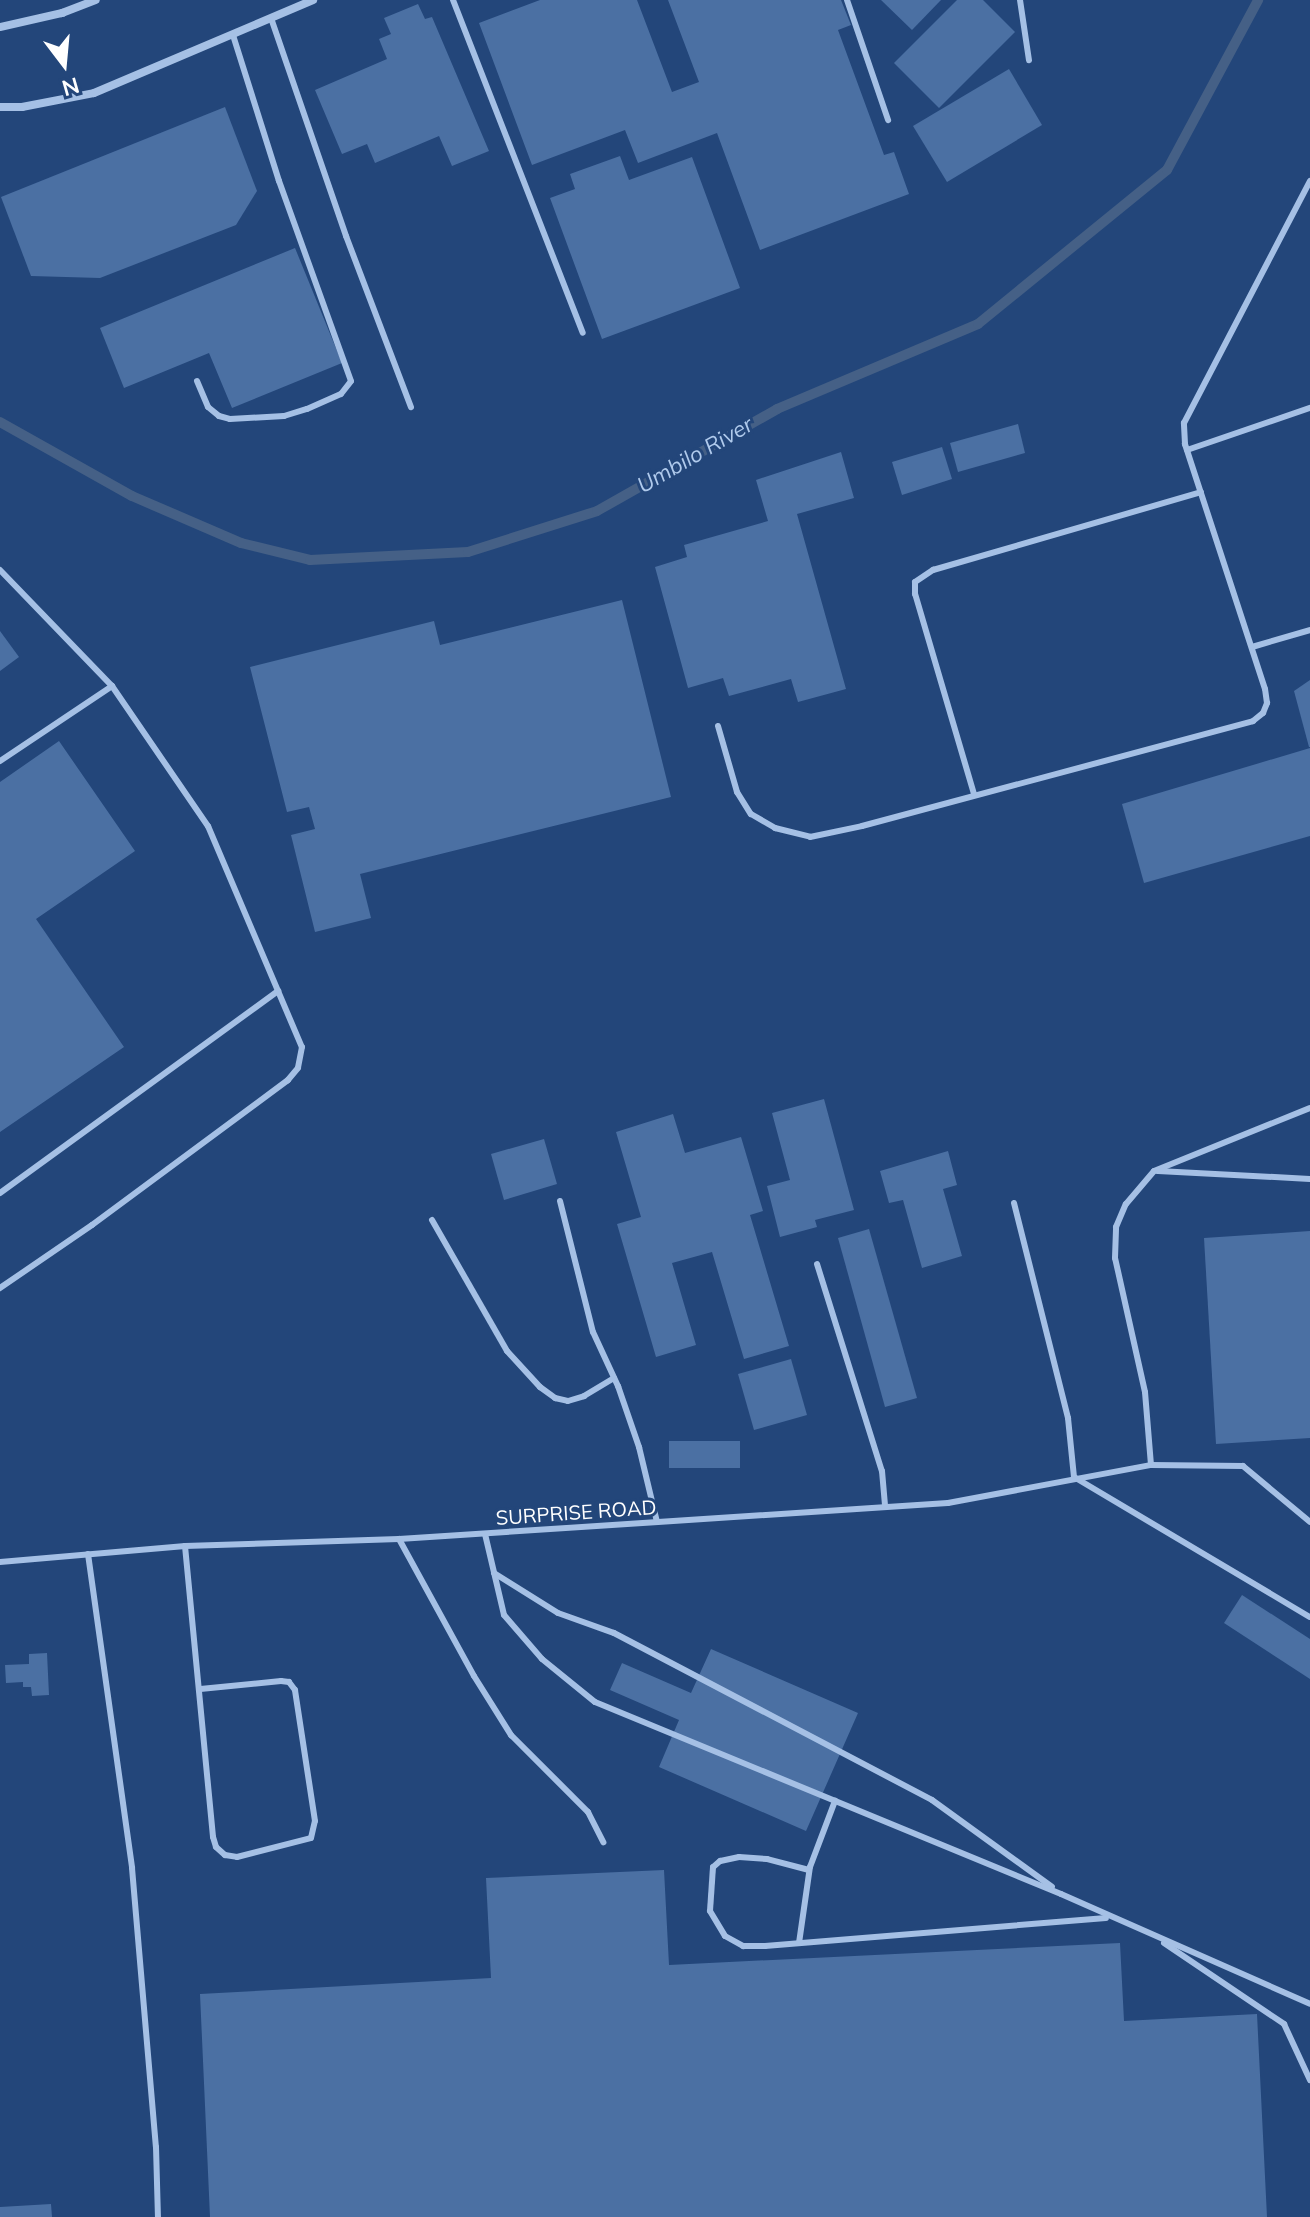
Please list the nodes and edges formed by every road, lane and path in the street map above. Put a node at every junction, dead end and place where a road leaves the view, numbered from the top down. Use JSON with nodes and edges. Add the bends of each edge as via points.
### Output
{"nodes":[{"id":1,"x":96,"y":0,"type":"edge"},
{"id":2,"x":313,"y":0,"type":"edge"},
{"id":3,"x":453,"y":0,"type":"edge"},
{"id":4,"x":847,"y":0,"type":"edge"},
{"id":5,"x":1020,"y":0,"type":"edge"},
{"id":6,"x":271,"y":18,"type":"junction"},
{"id":7,"x":0,"y":27,"type":"edge"},
{"id":8,"x":233,"y":35,"type":"junction"},
{"id":9,"x":1029,"y":60,"type":"dead end"},
{"id":10,"x":0,"y":107,"type":"edge"},
{"id":11,"x":888,"y":120,"type":"dead end"},
{"id":12,"x":1310,"y":181,"type":"edge"},
{"id":13,"x":583,"y":333,"type":"dead end"},
{"id":14,"x":197,"y":381,"type":"dead end"},
{"id":15,"x":411,"y":407,"type":"dead end"},
{"id":16,"x":1310,"y":408,"type":"edge"},
{"id":17,"x":1187,"y":450,"type":"junction"},
{"id":18,"x":1201,"y":492,"type":"junction"},
{"id":19,"x":0,"y":570,"type":"edge"},
{"id":20,"x":1310,"y":630,"type":"edge"},
{"id":21,"x":1252,"y":647,"type":"junction"},
{"id":22,"x":112,"y":686,"type":"junction"},
{"id":23,"x":718,"y":726,"type":"dead end"},
{"id":24,"x":0,"y":761,"type":"edge"},
{"id":25,"x":974,"y":794,"type":"junction"},
{"id":26,"x":278,"y":991,"type":"junction"},
{"id":27,"x":1310,"y":1108,"type":"edge"},
{"id":28,"x":1154,"y":1171,"type":"junction"},
{"id":29,"x":1310,"y":1179,"type":"edge"},
{"id":30,"x":0,"y":1193,"type":"edge"},
{"id":31,"x":560,"y":1201,"type":"dead end"},
{"id":32,"x":1014,"y":1203,"type":"dead end"},
{"id":33,"x":432,"y":1220,"type":"dead end"},
{"id":34,"x":817,"y":1264,"type":"dead end"},
{"id":35,"x":0,"y":1288,"type":"edge"},
{"id":36,"x":614,"y":1378,"type":"junction"},
{"id":37,"x":1151,"y":1465,"type":"junction"},
{"id":38,"x":1074,"y":1477,"type":"junction"},
{"id":39,"x":885,"y":1507,"type":"junction"},
{"id":40,"x":657,"y":1522,"type":"junction"},
{"id":41,"x":1310,"y":1522,"type":"edge"},
{"id":42,"x":485,"y":1534,"type":"junction"},
{"id":43,"x":399,"y":1539,"type":"junction"},
{"id":44,"x":185,"y":1546,"type":"junction"},
{"id":45,"x":88,"y":1554,"type":"junction"},
{"id":46,"x":0,"y":1562,"type":"edge"},
{"id":47,"x":494,"y":1573,"type":"junction"},
{"id":48,"x":1310,"y":1617,"type":"edge"},
{"id":49,"x":200,"y":1689,"type":"junction"},
{"id":50,"x":835,"y":1801,"type":"junction"},
{"id":51,"x":603,"y":1842,"type":"dead end"},
{"id":52,"x":809,"y":1870,"type":"junction"},
{"id":53,"x":1061,"y":1894,"type":"junction"},
{"id":54,"x":1109,"y":1918,"type":"junction"},
{"id":55,"x":1151,"y":1934,"type":"junction"},
{"id":56,"x":799,"y":1943,"type":"junction"},
{"id":57,"x":1310,"y":2004,"type":"edge"},
{"id":58,"x":1310,"y":2080,"type":"edge"},
{"id":59,"x":158,"y":2217,"type":"edge"}],
"edges":[{"from":1,"to":7,"type":"street"},
{"from":2,"to":6,"type":"street"},
{"from":3,"to":13,"type":"lane"},
{"from":4,"to":11,"type":"lane"},
{"from":5,"to":9,"type":"lane"},
{"from":6,"to":8,"type":"street"},
{"from":6,"to":15,"type":"lane"},
{"from":8,"to":10,"type":"street","via":[[94,93]]},
{"from":8,"to":14,"type":"lane","via":[[351,381],[341,394],[307,409],[230,419],[208,407]]},
{"from":12,"to":17,"type":"lane","via":[[1184,423]]},
{"from":16,"to":17,"type":"lane"},
{"from":17,"to":18,"type":"lane"},
{"from":18,"to":21,"type":"lane"},
{"from":18,"to":25,"type":"lane","via":[[933,570],[915,582]]},
{"from":19,"to":22,"type":"lane"},
{"from":20,"to":21,"type":"lane"},
{"from":21,"to":25,"type":"lane","via":[[1267,703],[1253,721]]},
{"from":22,"to":24,"type":"lane"},
{"from":22,"to":26,"type":"lane","via":[[208,826]]},
{"from":23,"to":25,"type":"lane","via":[[737,792],[751,814],[792,834],[832,834]]},
{"from":26,"to":30,"type":"lane"},
{"from":26,"to":35,"type":"lane","via":[[302,1047],[298,1068],[288,1080]]},
{"from":27,"to":28,"type":"lane"},
{"from":28,"to":29,"type":"lane"},
{"from":28,"to":37,"type":"lane","via":[[1126,1204],[1116,1227],[1115,1258],[1145,1392]]},
{"from":31,"to":36,"type":"lane","via":[[593,1332]]},
{"from":32,"to":38,"type":"lane","via":[[1068,1418]]},
{"from":33,"to":36,"type":"lane","via":[[507,1351],[540,1387],[568,1401]]},
{"from":34,"to":39,"type":"lane","via":[[882,1471]]},
{"from":36,"to":40,"type":"lane","via":[[639,1447]]},
{"from":37,"to":38,"type":"lane","name":"SURPRISE ROAD"},
{"from":37,"to":41,"type":"lane","name":"SURPRISE ROAD","via":[[1243,1466]]},
{"from":38,"to":39,"type":"lane","name":"SURPRISE ROAD","via":[[984,1497]]},
{"from":38,"to":48,"type":"lane"},
{"from":39,"to":40,"type":"lane","name":"SURPRISE ROAD"},
{"from":40,"to":42,"type":"lane","name":"SURPRISE ROAD"},
{"from":42,"to":43,"type":"lane","name":"SURPRISE ROAD"},
{"from":42,"to":47,"type":"lane"},
{"from":43,"to":44,"type":"lane","name":"SURPRISE ROAD"},
{"from":43,"to":51,"type":"lane","via":[[511,1735],[588,1812]]},
{"from":44,"to":45,"type":"lane","name":"SURPRISE ROAD"},
{"from":44,"to":49,"type":"lane"},
{"from":45,"to":46,"type":"lane","name":"SURPRISE ROAD"},
{"from":45,"to":59,"type":"lane","via":[[132,1868]]},
{"from":47,"to":50,"type":"lane","via":[[504,1615],[542,1659],[595,1702]]},
{"from":47,"to":53,"type":"lane","via":[[558,1613],[614,1633],[932,1800]]},
{"from":49,"to":49,"type":"lane","via":[[216,1847],[237,1857],[311,1838],[315,1821],[295,1690],[281,1681]]},
{"from":50,"to":52,"type":"lane"},
{"from":50,"to":53,"type":"lane"},
{"from":52,"to":56,"type":"lane"},
{"from":52,"to":56,"type":"lane","via":[[739,1857],[713,1867],[710,1911],[725,1936],[743,1946]]},
{"from":53,"to":54,"type":"lane"},
{"from":54,"to":55,"type":"lane"},
{"from":54,"to":56,"type":"lane"},
{"from":55,"to":57,"type":"lane"},
{"from":55,"to":58,"type":"lane","via":[[1284,2024]]}]}
